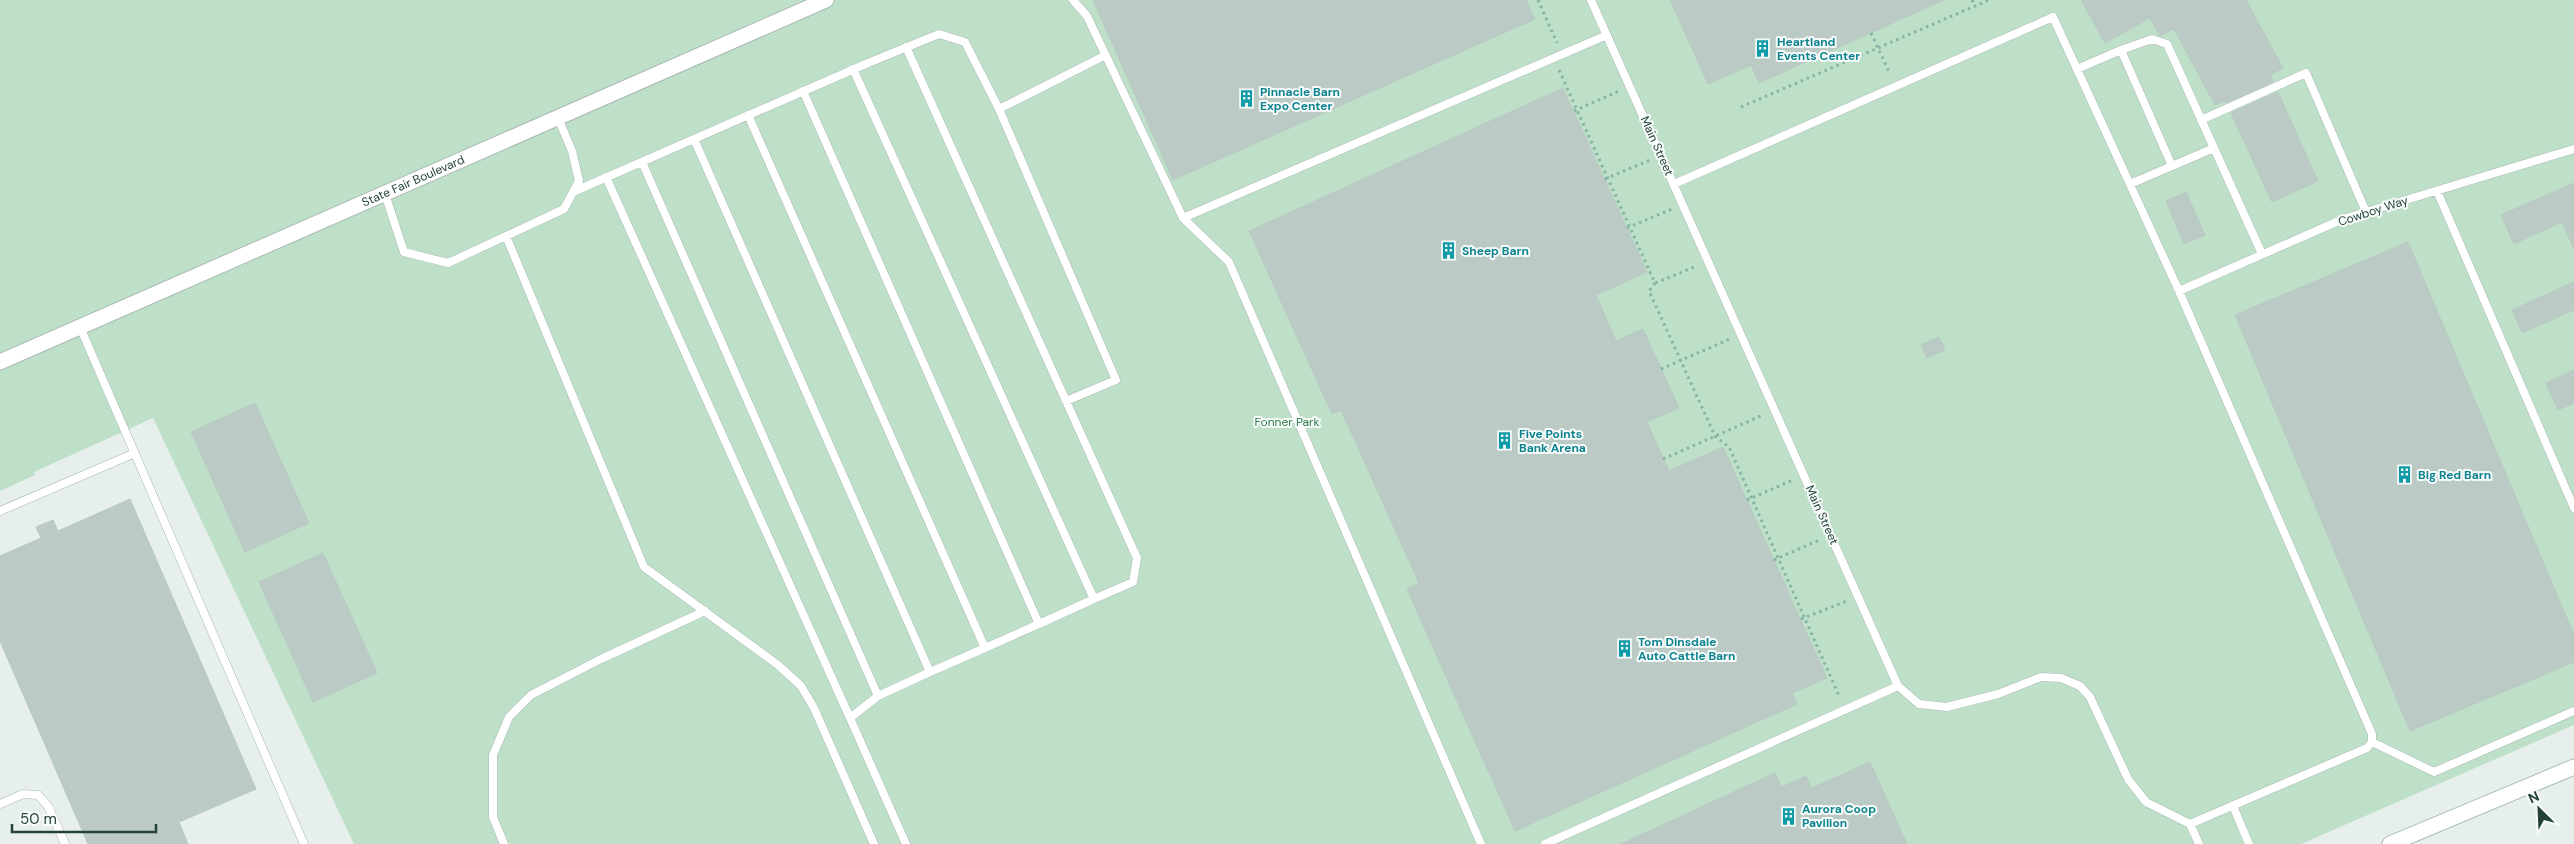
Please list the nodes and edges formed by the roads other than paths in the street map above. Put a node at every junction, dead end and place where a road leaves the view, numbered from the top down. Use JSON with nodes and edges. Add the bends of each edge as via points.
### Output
{"nodes":[{"id":1,"x":826,"y":0,"type":"edge"},
{"id":2,"x":1073,"y":0,"type":"edge"},
{"id":3,"x":1591,"y":0,"type":"edge"},
{"id":4,"x":1607,"y":35,"type":"junction"},
{"id":5,"x":906,"y":47,"type":"junction"},
{"id":6,"x":2121,"y":50,"type":"junction"},
{"id":7,"x":1106,"y":55,"type":"junction"},
{"id":8,"x":853,"y":69,"type":"junction"},
{"id":9,"x":2077,"y":69,"type":"junction"},
{"id":10,"x":803,"y":91,"type":"junction"},
{"id":11,"x":999,"y":109,"type":"junction"},
{"id":12,"x":748,"y":115,"type":"junction"},
{"id":13,"x":558,"y":118,"type":"junction"},
{"id":14,"x":2201,"y":120,"type":"junction"},
{"id":15,"x":694,"y":139,"type":"junction"},
{"id":16,"x":2214,"y":148,"type":"junction"},
{"id":17,"x":2574,"y":149,"type":"edge"},
{"id":18,"x":642,"y":162,"type":"junction"},
{"id":19,"x":2172,"y":166,"type":"junction"},
{"id":20,"x":606,"y":178,"type":"junction"},
{"id":21,"x":1674,"y":184,"type":"junction"},
{"id":22,"x":2130,"y":184,"type":"junction"},
{"id":23,"x":2437,"y":191,"type":"junction"},
{"id":24,"x":573,"y":192,"type":"junction"},
{"id":25,"x":384,"y":194,"type":"junction"},
{"id":26,"x":2366,"y":212,"type":"junction"},
{"id":27,"x":1183,"y":218,"type":"junction"},
{"id":28,"x":506,"y":236,"type":"junction"},
{"id":29,"x":2262,"y":254,"type":"junction"},
{"id":30,"x":2179,"y":291,"type":"junction"},
{"id":31,"x":80,"y":327,"type":"junction"},
{"id":32,"x":0,"y":362,"type":"edge"},
{"id":33,"x":1066,"y":401,"type":"junction"},
{"id":34,"x":135,"y":453,"type":"junction"},
{"id":35,"x":2574,"y":508,"type":"edge"},
{"id":36,"x":0,"y":511,"type":"edge"},
{"id":37,"x":1094,"y":599,"type":"junction"},
{"id":38,"x":705,"y":611,"type":"junction"},
{"id":39,"x":1039,"y":624,"type":"junction"},
{"id":40,"x":985,"y":648,"type":"junction"},
{"id":41,"x":930,"y":672,"type":"junction"},
{"id":42,"x":1898,"y":686,"type":"junction"},
{"id":43,"x":878,"y":696,"type":"junction"},
{"id":44,"x":2574,"y":711,"type":"edge"},
{"id":45,"x":850,"y":718,"type":"junction"},
{"id":46,"x":2372,"y":742,"type":"junction"},
{"id":47,"x":2574,"y":767,"type":"edge"},
{"id":48,"x":0,"y":804,"type":"edge"},
{"id":49,"x":2233,"y":806,"type":"junction"},
{"id":50,"x":2190,"y":824,"type":"junction"},
{"id":51,"x":65,"y":844,"type":"edge"},
{"id":52,"x":304,"y":844,"type":"edge"},
{"id":53,"x":504,"y":844,"type":"edge"},
{"id":54,"x":874,"y":844,"type":"edge"},
{"id":55,"x":906,"y":844,"type":"edge"},
{"id":56,"x":1481,"y":844,"type":"edge"},
{"id":57,"x":1545,"y":844,"type":"edge"},
{"id":58,"x":2198,"y":844,"type":"edge"},
{"id":59,"x":2249,"y":844,"type":"edge"},
{"id":60,"x":2390,"y":844,"type":"edge"}],
"edges":[{"from":1,"to":13,"type":"street","name":"State Fair Boulevard"},
{"from":2,"to":7,"type":"lane","via":[[1087,16]]},
{"from":3,"to":4,"type":"lane","name":"Main Street"},
{"from":4,"to":21,"type":"lane","name":"Main Street"},
{"from":4,"to":27,"type":"lane"},
{"from":5,"to":8,"type":"lane"},
{"from":5,"to":11,"type":"lane","via":[[939,34],[965,42]]},
{"from":5,"to":33,"type":"lane"},
{"from":6,"to":9,"type":"lane"},
{"from":6,"to":14,"type":"lane","via":[[2152,39],[2167,44]]},
{"from":6,"to":19,"type":"lane"},
{"from":7,"to":11,"type":"lane"},
{"from":7,"to":27,"type":"lane"},
{"from":8,"to":10,"type":"lane"},
{"from":8,"to":37,"type":"lane"},
{"from":9,"to":21,"type":"lane","via":[[2053,17]]},
{"from":9,"to":22,"type":"lane"},
{"from":10,"to":12,"type":"lane"},
{"from":10,"to":39,"type":"lane"},
{"from":11,"to":33,"type":"lane","via":[[1116,380]]},
{"from":12,"to":15,"type":"lane"},
{"from":12,"to":40,"type":"lane"},
{"from":13,"to":24,"type":"lane","via":[[572,151],[579,181]]},
{"from":13,"to":25,"type":"street","name":"State Fair Boulevard"},
{"from":14,"to":16,"type":"lane"},
{"from":14,"to":26,"type":"lane","via":[[2306,73]]},
{"from":15,"to":18,"type":"lane"},
{"from":15,"to":41,"type":"lane"},
{"from":16,"to":19,"type":"lane"},
{"from":16,"to":29,"type":"lane"},
{"from":17,"to":23,"type":"lane","name":"Cowboy Way"},
{"from":18,"to":20,"type":"lane"},
{"from":18,"to":43,"type":"lane"},
{"from":19,"to":22,"type":"lane"},
{"from":20,"to":24,"type":"lane"},
{"from":20,"to":45,"type":"lane"},
{"from":21,"to":42,"type":"lane","name":"Main Street"},
{"from":22,"to":30,"type":"lane"},
{"from":23,"to":26,"type":"lane","name":"Cowboy Way"},
{"from":23,"to":35,"type":"lane"},
{"from":24,"to":28,"type":"lane","via":[[564,209]]},
{"from":25,"to":28,"type":"lane","via":[[404,252],[448,263]]},
{"from":25,"to":31,"type":"street","name":"State Fair Boulevard"},
{"from":26,"to":29,"type":"lane","name":"Cowboy Way"},
{"from":27,"to":56,"type":"lane","via":[[1229,262]]},
{"from":28,"to":38,"type":"lane","via":[[644,567]]},
{"from":29,"to":30,"type":"lane","name":"Cowboy Way"},
{"from":30,"to":46,"type":"lane","via":[[2372,734]]},
{"from":31,"to":32,"type":"street","name":"State Fair Boulevard"},
{"from":31,"to":34,"type":"lane"},
{"from":33,"to":37,"type":"lane","via":[[1137,558],[1133,582]]},
{"from":34,"to":36,"type":"lane"},
{"from":34,"to":52,"type":"lane"},
{"from":37,"to":39,"type":"lane"},
{"from":38,"to":53,"type":"lane","via":[[531,695],[509,717],[493,755],[492,817]]},
{"from":38,"to":54,"type":"lane","via":[[778,664],[801,686],[814,708]]},
{"from":39,"to":40,"type":"lane"},
{"from":40,"to":41,"type":"lane"},
{"from":41,"to":43,"type":"lane"},
{"from":42,"to":50,"type":"lane","name":"Main Street","via":[[1920,704],[1947,707],[1998,694],[2041,677],[2062,678],[2080,686],[2090,697],[2128,779],[2146,802]]},
{"from":42,"to":57,"type":"lane"},
{"from":43,"to":45,"type":"lane"},
{"from":44,"to":46,"type":"lane","via":[[2434,772]]},
{"from":45,"to":55,"type":"lane"},
{"from":46,"to":49,"type":"lane","via":[[2367,748]]},
{"from":47,"to":60,"type":"street"},
{"from":48,"to":51,"type":"lane","via":[[23,794],[38,795],[48,806]]},
{"from":49,"to":50,"type":"lane"},
{"from":49,"to":59,"type":"lane"},
{"from":50,"to":58,"type":"lane"}]}
